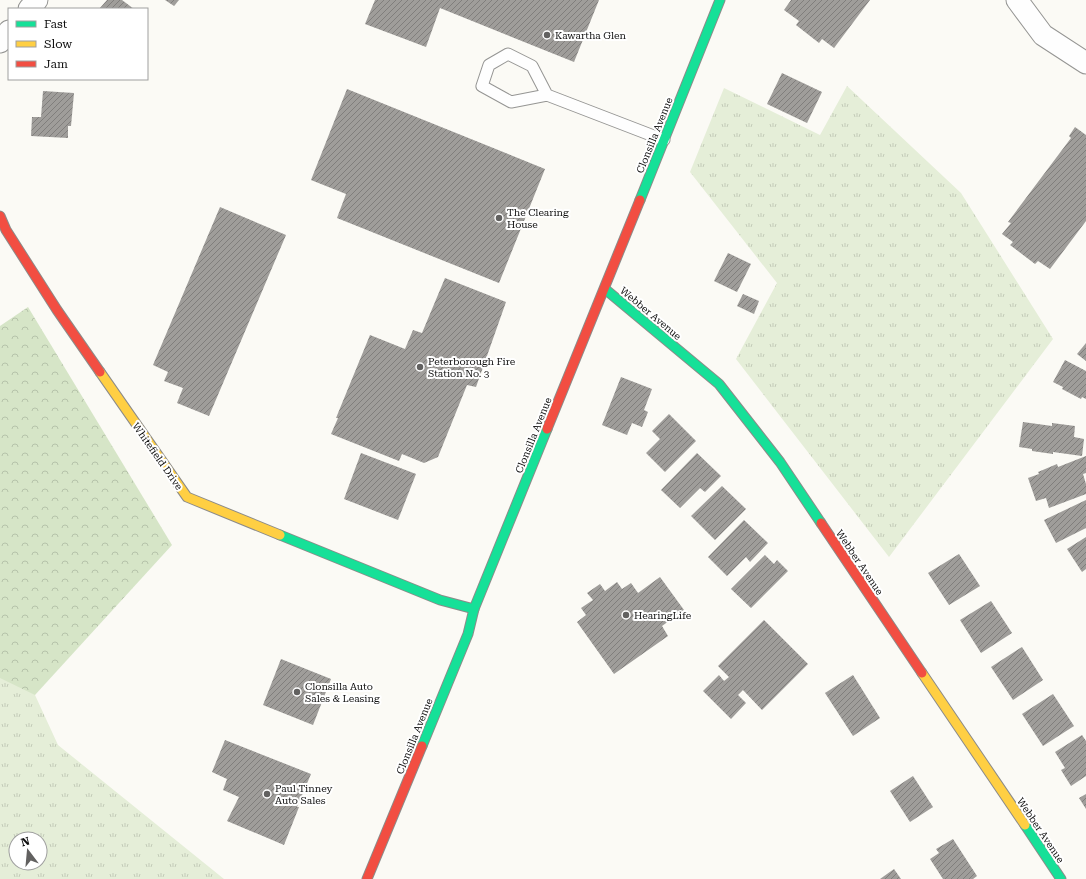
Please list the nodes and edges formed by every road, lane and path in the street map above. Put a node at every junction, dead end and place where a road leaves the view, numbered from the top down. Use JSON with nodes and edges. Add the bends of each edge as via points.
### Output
{"nodes":[{"id":1,"x":37,"y":0,"type":"edge"},
{"id":2,"x":720,"y":0,"type":"edge"},
{"id":3,"x":1017,"y":0,"type":"edge"},
{"id":4,"x":30,"y":8,"type":"edge"},
{"id":5,"x":8,"y":32,"type":"edge"},
{"id":6,"x":0,"y":42,"type":"edge"},
{"id":7,"x":1086,"y":64,"type":"edge"},
{"id":8,"x":547,"y":96,"type":"junction"},
{"id":9,"x":664,"y":140,"type":"junction"},
{"id":10,"x":0,"y":216,"type":"edge"},
{"id":11,"x":604,"y":289,"type":"junction"},
{"id":12,"x":474,"y":609,"type":"junction"},
{"id":13,"x":367,"y":879,"type":"edge"},
{"id":14,"x":1061,"y":879,"type":"edge"}],
"edges":[{"from":1,"to":4,"type":"street"},
{"from":2,"to":9,"type":"street","name":"Clonsilla Avenue"},
{"from":3,"to":7,"type":"street","via":[[1043,35]]},
{"from":5,"to":6,"type":"street"},
{"from":8,"to":8,"type":"lane","via":[[532,66],[508,54],[489,65],[482,86],[511,102]]},
{"from":8,"to":9,"type":"lane"},
{"from":9,"to":11,"type":"street","name":"Clonsilla Avenue"},
{"from":10,"to":12,"type":"street","name":"Whitefield Drive","via":[[6,230],[57,310],[187,497],[440,600]]},
{"from":11,"to":12,"type":"street","name":"Clonsilla Avenue"},
{"from":11,"to":14,"type":"street","name":"Webber Avenue","via":[[719,384],[780,462]]},
{"from":12,"to":13,"type":"street","name":"Clonsilla Avenue","via":[[468,634]]}]}
